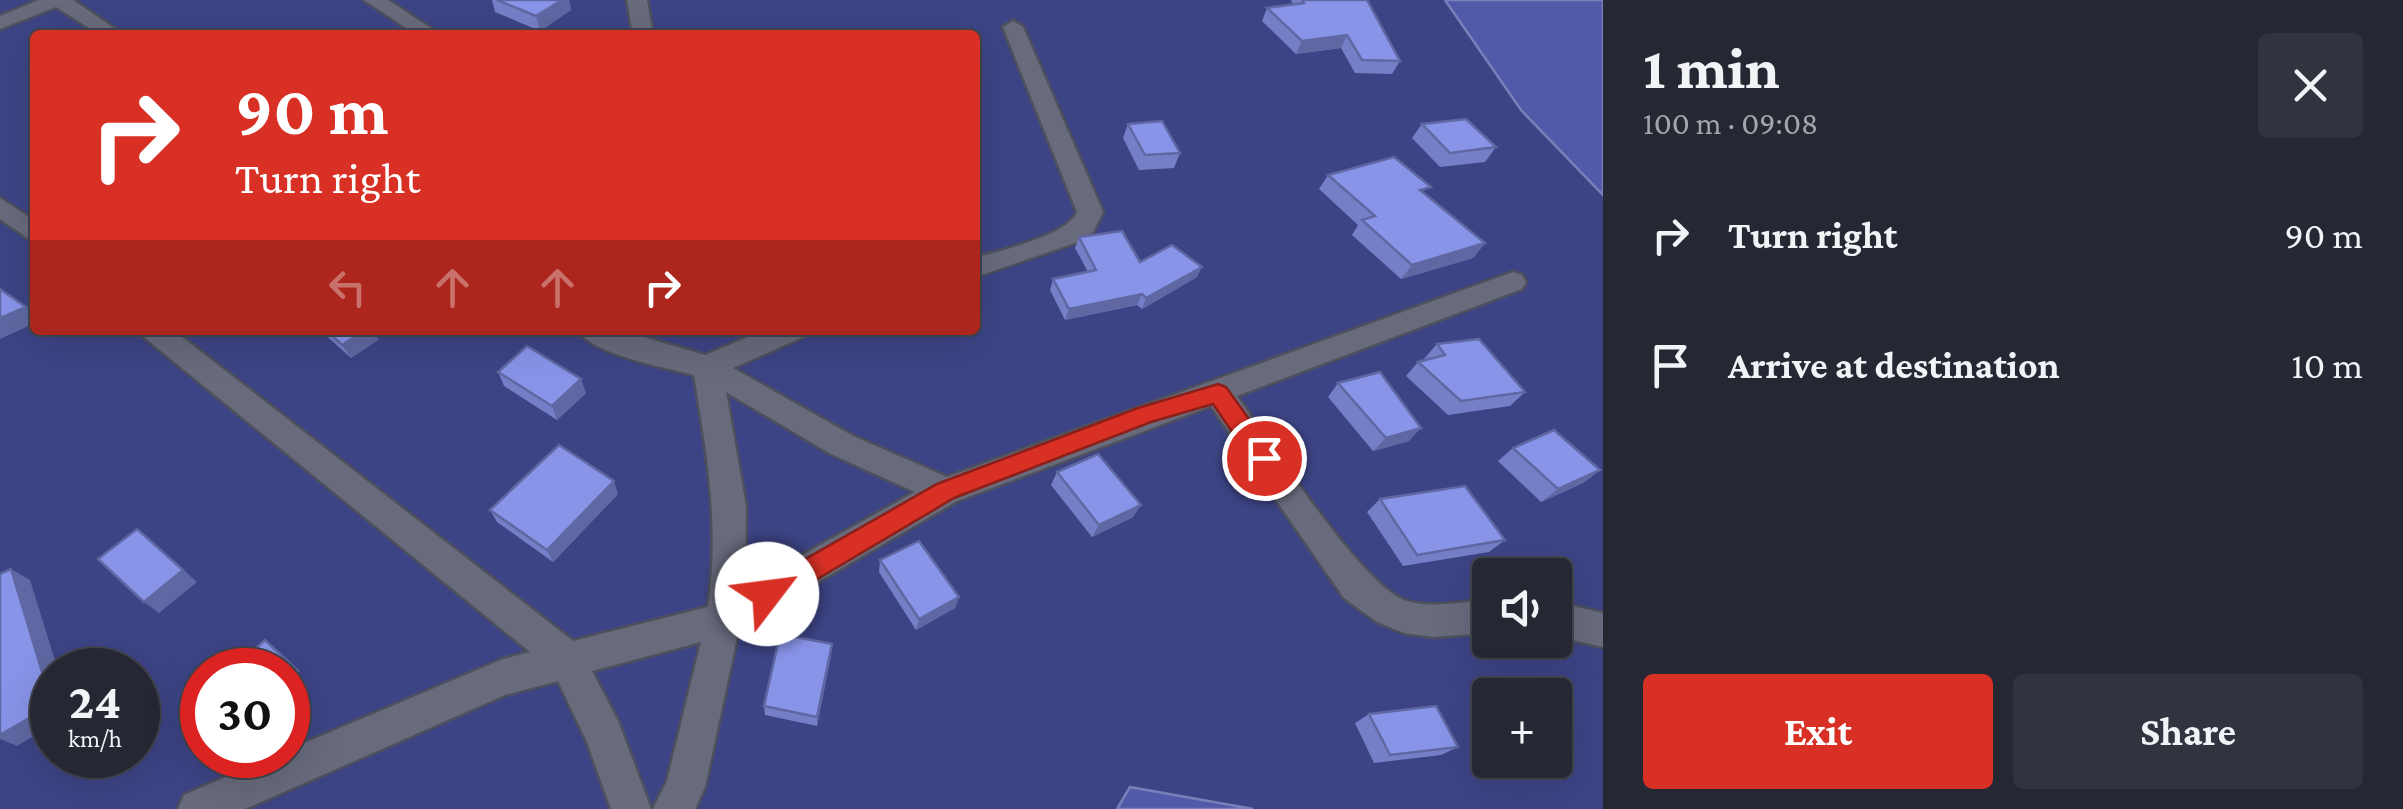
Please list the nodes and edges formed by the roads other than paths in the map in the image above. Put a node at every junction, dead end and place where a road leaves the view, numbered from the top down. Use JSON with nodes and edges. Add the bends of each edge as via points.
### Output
{"nodes":[{"id":1,"x":58,"y":0,"type":"edge"},
{"id":2,"x":374,"y":0,"type":"edge"},
{"id":3,"x":637,"y":0,"type":"edge"},
{"id":4,"x":0,"y":22,"type":"edge"},
{"id":5,"x":1013,"y":27,"type":"dead end"},
{"id":6,"x":106,"y":30,"type":"edge"},
{"id":7,"x":422,"y":30,"type":"edge"},
{"id":8,"x":643,"y":30,"type":"edge"},
{"id":9,"x":0,"y":206,"type":"edge"},
{"id":10,"x":30,"y":230,"type":"edge"},
{"id":11,"x":980,"y":266,"type":"edge"},
{"id":12,"x":1514,"y":282,"type":"dead end"},
{"id":13,"x":160,"y":335,"type":"edge"},
{"id":14,"x":604,"y":335,"type":"edge"},
{"id":15,"x":780,"y":335,"type":"edge"},
{"id":16,"x":706,"y":367,"type":"junction"},
{"id":17,"x":1218,"y":393,"type":"junction"},
{"id":18,"x":946,"y":491,"type":"junction"},
{"id":19,"x":1472,"y":618,"type":"edge"},
{"id":20,"x":721,"y":620,"type":"junction"},
{"id":21,"x":1572,"y":623,"type":"edge"},
{"id":22,"x":1603,"y":630,"type":"edge"},
{"id":23,"x":566,"y":658,"type":"junction"},
{"id":24,"x":209,"y":807,"type":"edge"},
{"id":25,"x":631,"y":809,"type":"edge"},
{"id":26,"x":673,"y":809,"type":"edge"}],
"edges":[{"from":1,"to":4,"type":"street"},
{"from":1,"to":6,"type":"street"},
{"from":2,"to":7,"type":"street"},
{"from":3,"to":8,"type":"street"},
{"from":5,"to":11,"type":"street","via":[[1090,212],[1084,226],[1068,236]]},
{"from":9,"to":10,"type":"street"},
{"from":12,"to":17,"type":"street"},
{"from":13,"to":23,"type":"street"},
{"from":14,"to":16,"type":"street"},
{"from":15,"to":16,"type":"street"},
{"from":16,"to":18,"type":"street","via":[[842,445]]},
{"from":16,"to":20,"type":"street","via":[[731,552]]},
{"from":17,"to":18,"type":"street"},
{"from":17,"to":19,"type":"street","via":[[1356,587],[1383,610],[1418,622]]},
{"from":18,"to":20,"type":"street"},
{"from":20,"to":23,"type":"street"},
{"from":20,"to":26,"type":"street","via":[[684,787]]},
{"from":21,"to":22,"type":"street"},
{"from":23,"to":24,"type":"street","via":[[430,706]]},
{"from":23,"to":25,"type":"street"}]}
